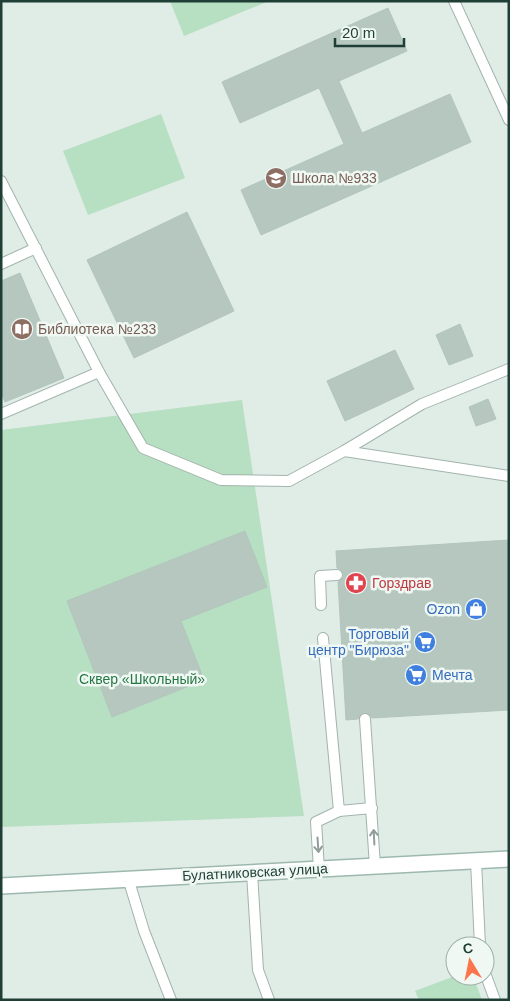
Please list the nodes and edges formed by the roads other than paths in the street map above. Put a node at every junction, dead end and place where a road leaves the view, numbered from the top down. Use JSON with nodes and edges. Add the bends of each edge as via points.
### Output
{"nodes":[{"id":1,"x":454,"y":1,"type":"edge"},
{"id":2,"x":509,"y":120,"type":"edge"},
{"id":3,"x":1,"y":181,"type":"edge"},
{"id":4,"x":36,"y":248,"type":"junction"},
{"id":5,"x":1,"y":264,"type":"edge"},
{"id":6,"x":509,"y":369,"type":"edge"},
{"id":7,"x":99,"y":372,"type":"junction"},
{"id":8,"x":1,"y":414,"type":"edge"},
{"id":9,"x":344,"y":451,"type":"junction"},
{"id":10,"x":509,"y":476,"type":"edge"},
{"id":11,"x":337,"y":575,"type":"dead end"},
{"id":12,"x":321,"y":605,"type":"dead end"},
{"id":13,"x":323,"y":638,"type":"dead end"},
{"id":14,"x":365,"y":719,"type":"dead end"},
{"id":15,"x":372,"y":808,"type":"junction"},
{"id":16,"x":339,"y":811,"type":"junction"},
{"id":17,"x":509,"y":859,"type":"edge"},
{"id":18,"x":476,"y":861,"type":"junction"},
{"id":19,"x":376,"y":866,"type":"junction"},
{"id":20,"x":319,"y":869,"type":"junction"},
{"id":21,"x":252,"y":873,"type":"junction"},
{"id":22,"x":128,"y":878,"type":"junction"},
{"id":23,"x":1,"y":886,"type":"edge"},
{"id":24,"x":480,"y":936,"type":"edge"},
{"id":25,"x":490,"y":986,"type":"edge"},
{"id":26,"x":171,"y":1000,"type":"edge"},
{"id":27,"x":269,"y":1000,"type":"edge"},
{"id":28,"x":496,"y":1000,"type":"edge"}],
"edges":[{"from":1,"to":2,"type":"lane"},
{"from":3,"to":4,"type":"lane"},
{"from":4,"to":5,"type":"lane"},
{"from":4,"to":7,"type":"lane"},
{"from":6,"to":9,"type":"lane","via":[[422,404]]},
{"from":7,"to":8,"type":"lane"},
{"from":7,"to":9,"type":"lane","via":[[143,448],[221,480],[289,481]]},
{"from":9,"to":10,"type":"lane"},
{"from":11,"to":12,"type":"lane","via":[[320,576]]},
{"from":13,"to":16,"type":"lane"},
{"from":14,"to":15,"type":"lane"},
{"from":15,"to":16,"type":"lane"},
{"from":19,"to":15,"type":"lane","one_way":true},
{"from":16,"to":20,"type":"lane","one_way":true,"via":[[316,822]]},
{"from":17,"to":18,"type":"street","name":"Булатниковская улица"},
{"from":18,"to":19,"type":"street","name":"Булатниковская улица"},
{"from":18,"to":24,"type":"lane"},
{"from":19,"to":20,"type":"street","name":"Булатниковская улица"},
{"from":20,"to":21,"type":"street","name":"Булатниковская улица"},
{"from":21,"to":22,"type":"street","name":"Булатниковская улица"},
{"from":21,"to":27,"type":"lane","via":[[258,970]]},
{"from":22,"to":23,"type":"street","name":"Булатниковская улица"},
{"from":22,"to":26,"type":"lane"},
{"from":25,"to":28,"type":"lane"}]}
